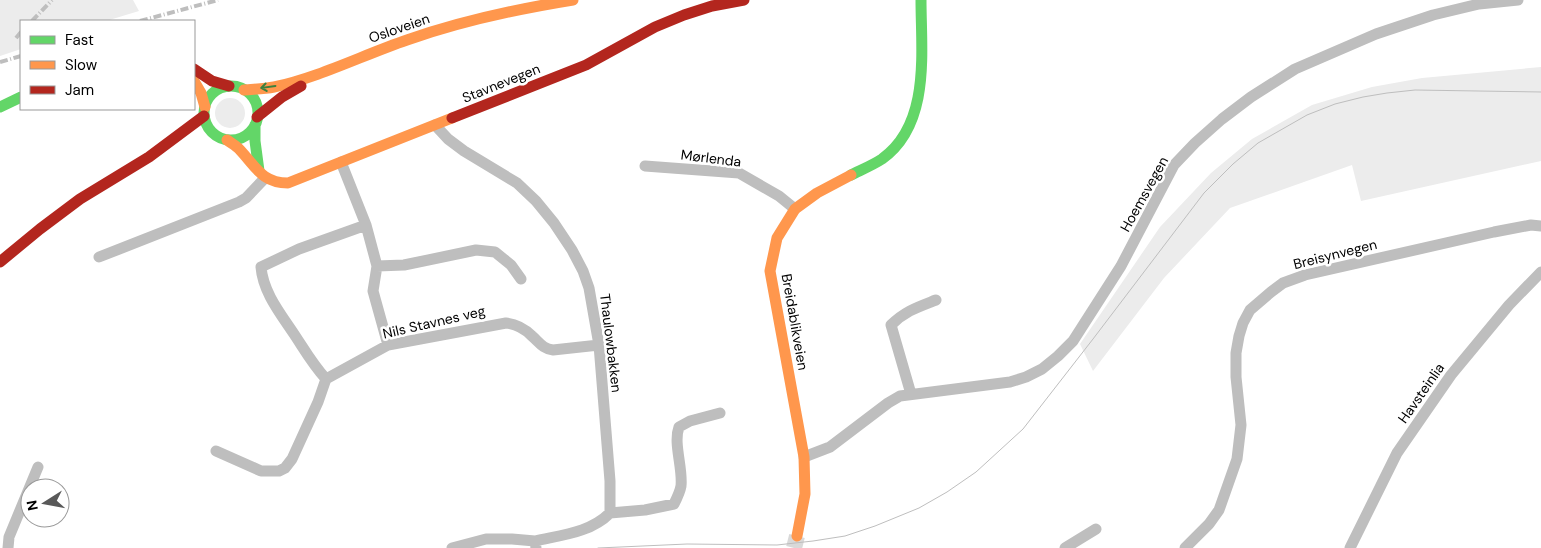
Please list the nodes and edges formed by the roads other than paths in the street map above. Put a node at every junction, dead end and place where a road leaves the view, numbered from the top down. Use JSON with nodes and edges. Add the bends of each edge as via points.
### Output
{"nodes":[{"id":1,"x":573,"y":0,"type":"edge"},
{"id":2,"x":744,"y":0,"type":"edge"},
{"id":3,"x":921,"y":0,"type":"edge"},
{"id":4,"x":1518,"y":0,"type":"edge"},
{"id":5,"x":195,"y":69,"type":"edge"},
{"id":6,"x":325,"y":72,"type":"junction"},
{"id":7,"x":195,"y":83,"type":"edge"},
{"id":8,"x":229,"y":86,"type":"junction"},
{"id":9,"x":244,"y":90,"type":"junction"},
{"id":10,"x":20,"y":98,"type":"edge"},
{"id":11,"x":0,"y":108,"type":"edge"},
{"id":12,"x":204,"y":112,"type":"junction"},
{"id":13,"x":256,"y":121,"type":"junction"},
{"id":14,"x":435,"y":125,"type":"junction"},
{"id":15,"x":223,"y":138,"type":"junction"},
{"id":16,"x":149,"y":156,"type":"junction"},
{"id":17,"x":341,"y":162,"type":"junction"},
{"id":18,"x":645,"y":166,"type":"dead end"},
{"id":19,"x":262,"y":174,"type":"junction"},
{"id":20,"x":795,"y":209,"type":"junction"},
{"id":21,"x":366,"y":226,"type":"junction"},
{"id":22,"x":1541,"y":226,"type":"edge"},
{"id":23,"x":99,"y":257,"type":"dead end"},
{"id":24,"x":0,"y":262,"type":"edge"},
{"id":25,"x":377,"y":266,"type":"junction"},
{"id":26,"x":1541,"y":272,"type":"edge"},
{"id":27,"x":520,"y":279,"type":"dead end"},
{"id":28,"x":936,"y":300,"type":"dead end"},
{"id":29,"x":388,"y":345,"type":"junction"},
{"id":30,"x":599,"y":345,"type":"junction"},
{"id":31,"x":326,"y":379,"type":"junction"},
{"id":32,"x":910,"y":394,"type":"junction"},
{"id":33,"x":720,"y":413,"type":"dead end"},
{"id":34,"x":216,"y":451,"type":"dead end"},
{"id":35,"x":804,"y":457,"type":"junction"},
{"id":36,"x":38,"y":467,"type":"dead end"},
{"id":37,"x":610,"y":513,"type":"junction"},
{"id":38,"x":1096,"y":530,"type":"dead end"},
{"id":39,"x":797,"y":536,"type":"tunnel mouth"},
{"id":40,"x":536,"y":545,"type":"edge"},
{"id":41,"x":8,"y":548,"type":"edge"},
{"id":42,"x":452,"y":548,"type":"edge"},
{"id":43,"x":1066,"y":548,"type":"edge"},
{"id":44,"x":1185,"y":548,"type":"edge"},
{"id":45,"x":1350,"y":548,"type":"edge"}],
"edges":[{"from":1,"to":6,"type":"main road","name":"Osloveien","via":[[435,31]]},
{"from":2,"to":14,"type":"main road","name":"Stavnevegen","via":[[684,15],[586,65]]},
{"from":3,"to":20,"type":"main road","name":"Breidablikveien","via":[[921,85],[918,104],[906,134],[882,159],[817,193]]},
{"from":4,"to":32,"type":"street","name":"Hoemsvegen","via":[[1479,4],[1376,34],[1295,69],[1251,97],[1222,119],[1174,165],[1121,266],[1073,341],[1055,358],[1042,369],[1010,382]]},
{"from":5,"to":8,"type":"main road","via":[[212,81]]},
{"from":6,"to":9,"type":"main road","name":"Osloveien","one_way":true,"via":[[274,87]]},
{"from":6,"to":13,"type":"main road","name":"Osloveien","via":[[282,97]]},
{"from":7,"to":12,"type":"main road","via":[[201,93]]},
{"from":8,"to":9,"type":"main road"},
{"from":8,"to":12,"type":"main road","via":[[214,92]]},
{"from":9,"to":13,"type":"main road","via":[[255,101]]},
{"from":10,"to":11,"type":"main road"},
{"from":12,"to":15,"type":"main road","via":[[212,132]]},
{"from":12,"to":16,"type":"main road"},
{"from":13,"to":15,"type":"main road","via":[[244,136],[236,140]]},
{"from":13,"to":19,"type":"main road","via":[[254,141]]},
{"from":14,"to":17,"type":"main road","name":"Stavnevegen"},
{"from":14,"to":30,"type":"street","name":"Thaulowbakken","via":[[464,151],[517,183],[554,222],[583,271]]},
{"from":15,"to":16,"type":"main road","via":[[197,138]]},
{"from":15,"to":19,"type":"main road","via":[[239,148]]},
{"from":16,"to":24,"type":"main road","via":[[80,199]]},
{"from":17,"to":19,"type":"main road","name":"Stavnevegen","via":[[288,183],[278,183]]},
{"from":17,"to":21,"type":"street"},
{"from":18,"to":20,"type":"street","name":"Mørlenda","via":[[738,174]]},
{"from":19,"to":23,"type":"street","via":[[246,198],[239,202]]},
{"from":20,"to":35,"type":"main road","name":"Breidablikveien","via":[[777,238],[770,271]]},
{"from":21,"to":25,"type":"street"},
{"from":21,"to":31,"type":"street","via":[[299,249],[261,268],[270,298]]},
{"from":22,"to":44,"type":"street","name":"Breisynvegen","via":[[1494,232],[1305,275],[1283,283],[1250,310],[1243,323],[1236,353],[1242,425],[1237,459],[1219,510]]},
{"from":25,"to":27,"type":"street","via":[[476,250],[495,252],[511,265]]},
{"from":25,"to":29,"type":"street","via":[[372,291]]},
{"from":26,"to":45,"type":"street","name":"Havsteinlia","via":[[1509,304],[1451,375],[1418,422],[1396,454]]},
{"from":28,"to":32,"type":"street","via":[[913,308],[891,325]]},
{"from":29,"to":30,"type":"street","name":"Nils Stavnes veg","via":[[506,322],[522,328],[547,349]]},
{"from":29,"to":31,"type":"street","name":"Nils Stavnes veg"},
{"from":30,"to":37,"type":"street","name":"Thaulowbakken"},
{"from":31,"to":34,"type":"street","via":[[285,468],[261,471]]},
{"from":32,"to":35,"type":"street","name":"Hoemsvegen","via":[[888,403],[830,447]]},
{"from":33,"to":37,"type":"street","via":[[679,427],[681,486],[674,504]]},
{"from":35,"to":39,"type":"main road","name":"Breidablikveien","via":[[805,494]]},
{"from":36,"to":41,"type":"street","via":[[9,537]]},
{"from":37,"to":40,"type":"street","via":[[584,530]]},
{"from":38,"to":43,"type":"street"},
{"from":40,"to":42,"type":"street","via":[[512,539],[486,539]]}]}
